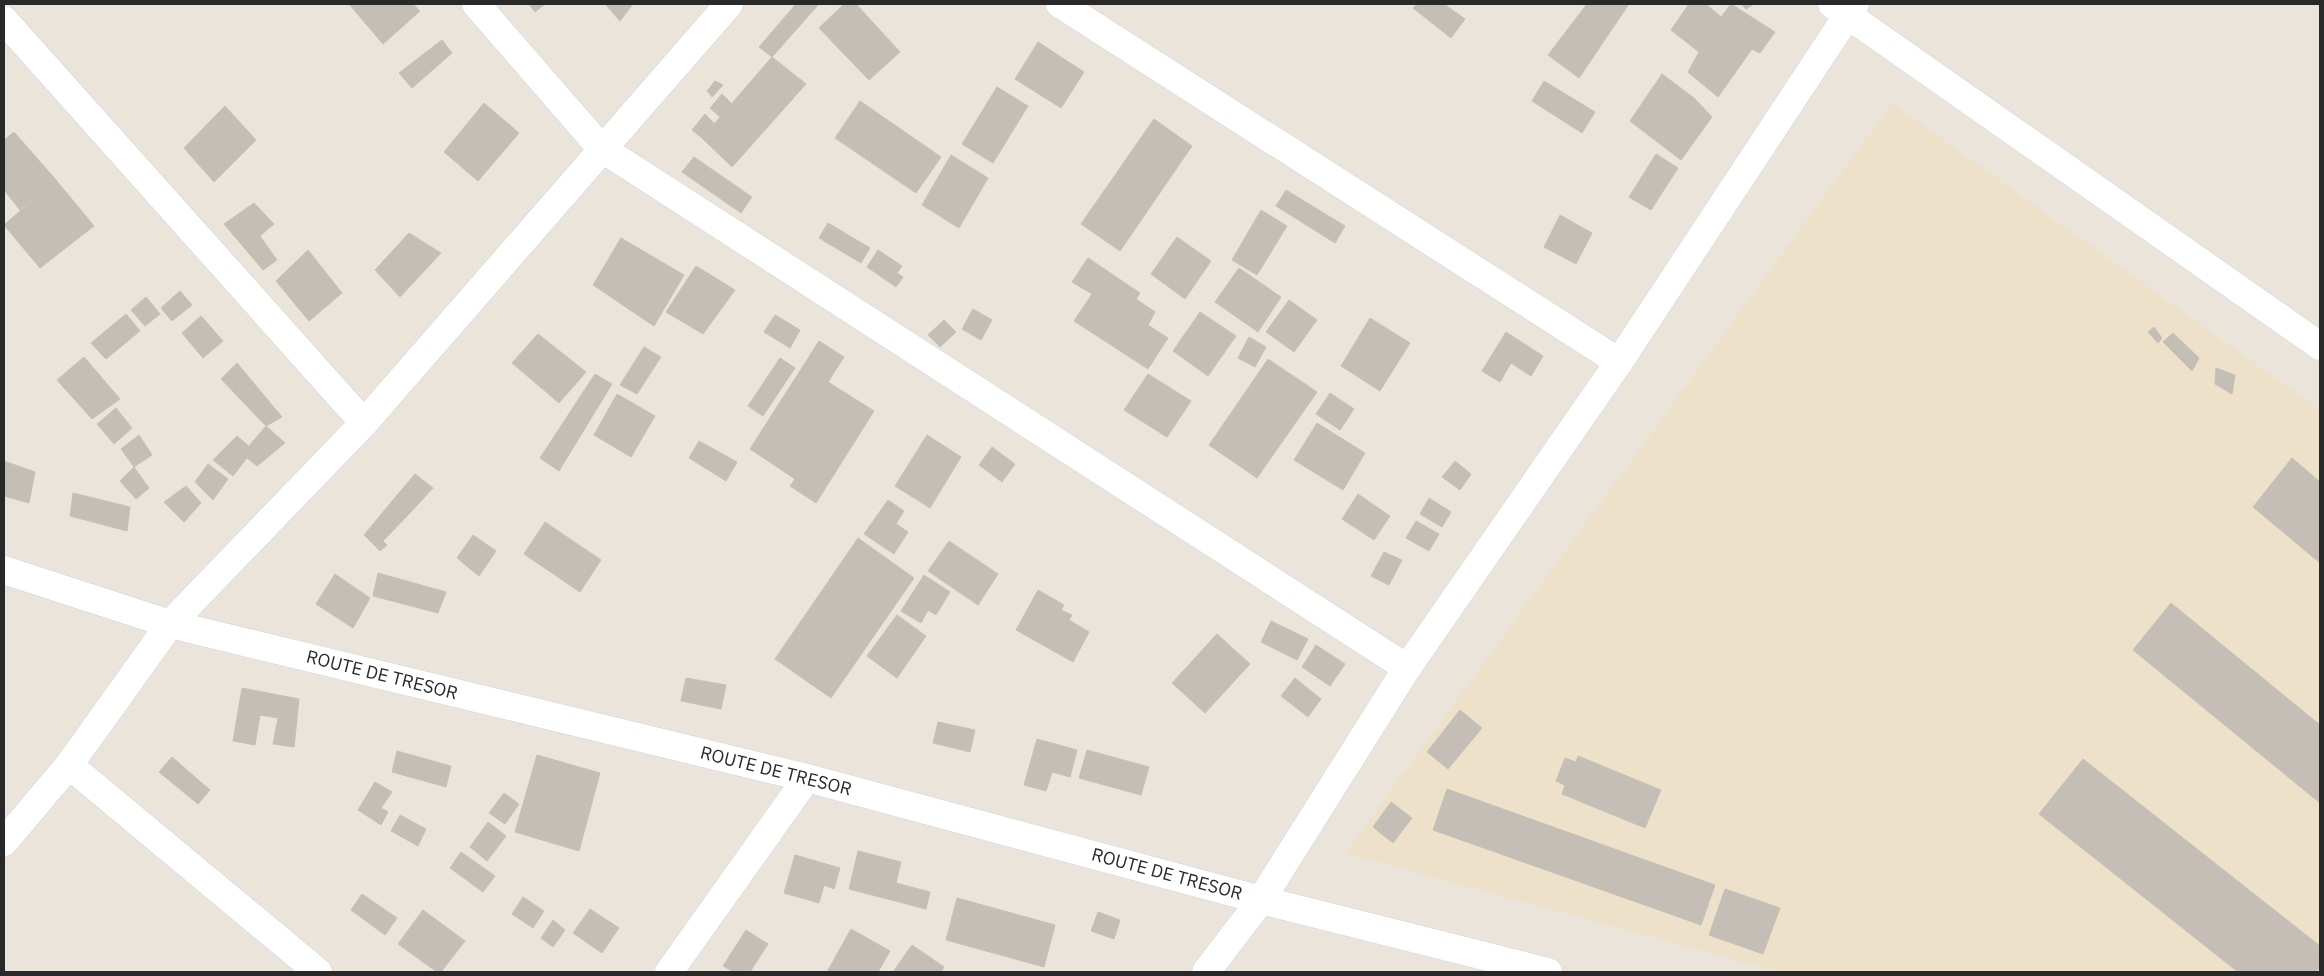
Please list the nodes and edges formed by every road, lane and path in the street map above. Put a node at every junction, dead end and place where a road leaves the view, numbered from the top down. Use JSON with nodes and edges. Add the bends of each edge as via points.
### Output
{"nodes":[{"id":1,"x":476,"y":4,"type":"edge"},
{"id":2,"x":729,"y":4,"type":"edge"},
{"id":3,"x":1060,"y":4,"type":"edge"},
{"id":4,"x":1844,"y":7,"type":"edge"},
{"id":5,"x":4,"y":20,"type":"edge"},
{"id":6,"x":602,"y":148,"type":"junction"},
{"id":7,"x":2320,"y":346,"type":"edge"},
{"id":8,"x":1619,"y":362,"type":"junction"},
{"id":9,"x":364,"y":423,"type":"junction"},
{"id":10,"x":4,"y":570,"type":"edge"},
{"id":11,"x":4,"y":575,"type":"edge"},
{"id":12,"x":170,"y":624,"type":"junction"},
{"id":13,"x":1407,"y":668,"type":"junction"},
{"id":14,"x":69,"y":765,"type":"junction"},
{"id":15,"x":807,"y":778,"type":"junction"},
{"id":16,"x":4,"y":842,"type":"edge"},
{"id":17,"x":1261,"y":900,"type":"junction"},
{"id":18,"x":318,"y":972,"type":"edge"},
{"id":19,"x":668,"y":972,"type":"edge"},
{"id":20,"x":1206,"y":972,"type":"edge"},
{"id":21,"x":1548,"y":972,"type":"edge"}],
"edges":[{"from":1,"to":6,"type":"street"},
{"from":2,"to":6,"type":"street"},
{"from":3,"to":8,"type":"street"},
{"from":4,"to":7,"type":"street"},
{"from":4,"to":8,"type":"street"},
{"from":5,"to":9,"type":"street"},
{"from":6,"to":9,"type":"street"},
{"from":6,"to":13,"type":"street"},
{"from":8,"to":13,"type":"street"},
{"from":9,"to":12,"type":"street"},
{"from":10,"to":12,"type":"street","name":"ROUTE DE TRESOR"},
{"from":11,"to":12,"type":"street"},
{"from":12,"to":14,"type":"street"},
{"from":12,"to":15,"type":"street","name":"ROUTE DE TRESOR"},
{"from":13,"to":17,"type":"street"},
{"from":14,"to":16,"type":"street"},
{"from":14,"to":18,"type":"street"},
{"from":15,"to":17,"type":"street","name":"ROUTE DE TRESOR"},
{"from":15,"to":19,"type":"street"},
{"from":17,"to":20,"type":"street"},
{"from":17,"to":21,"type":"street","name":"ROUTE DE TRESOR"}]}
